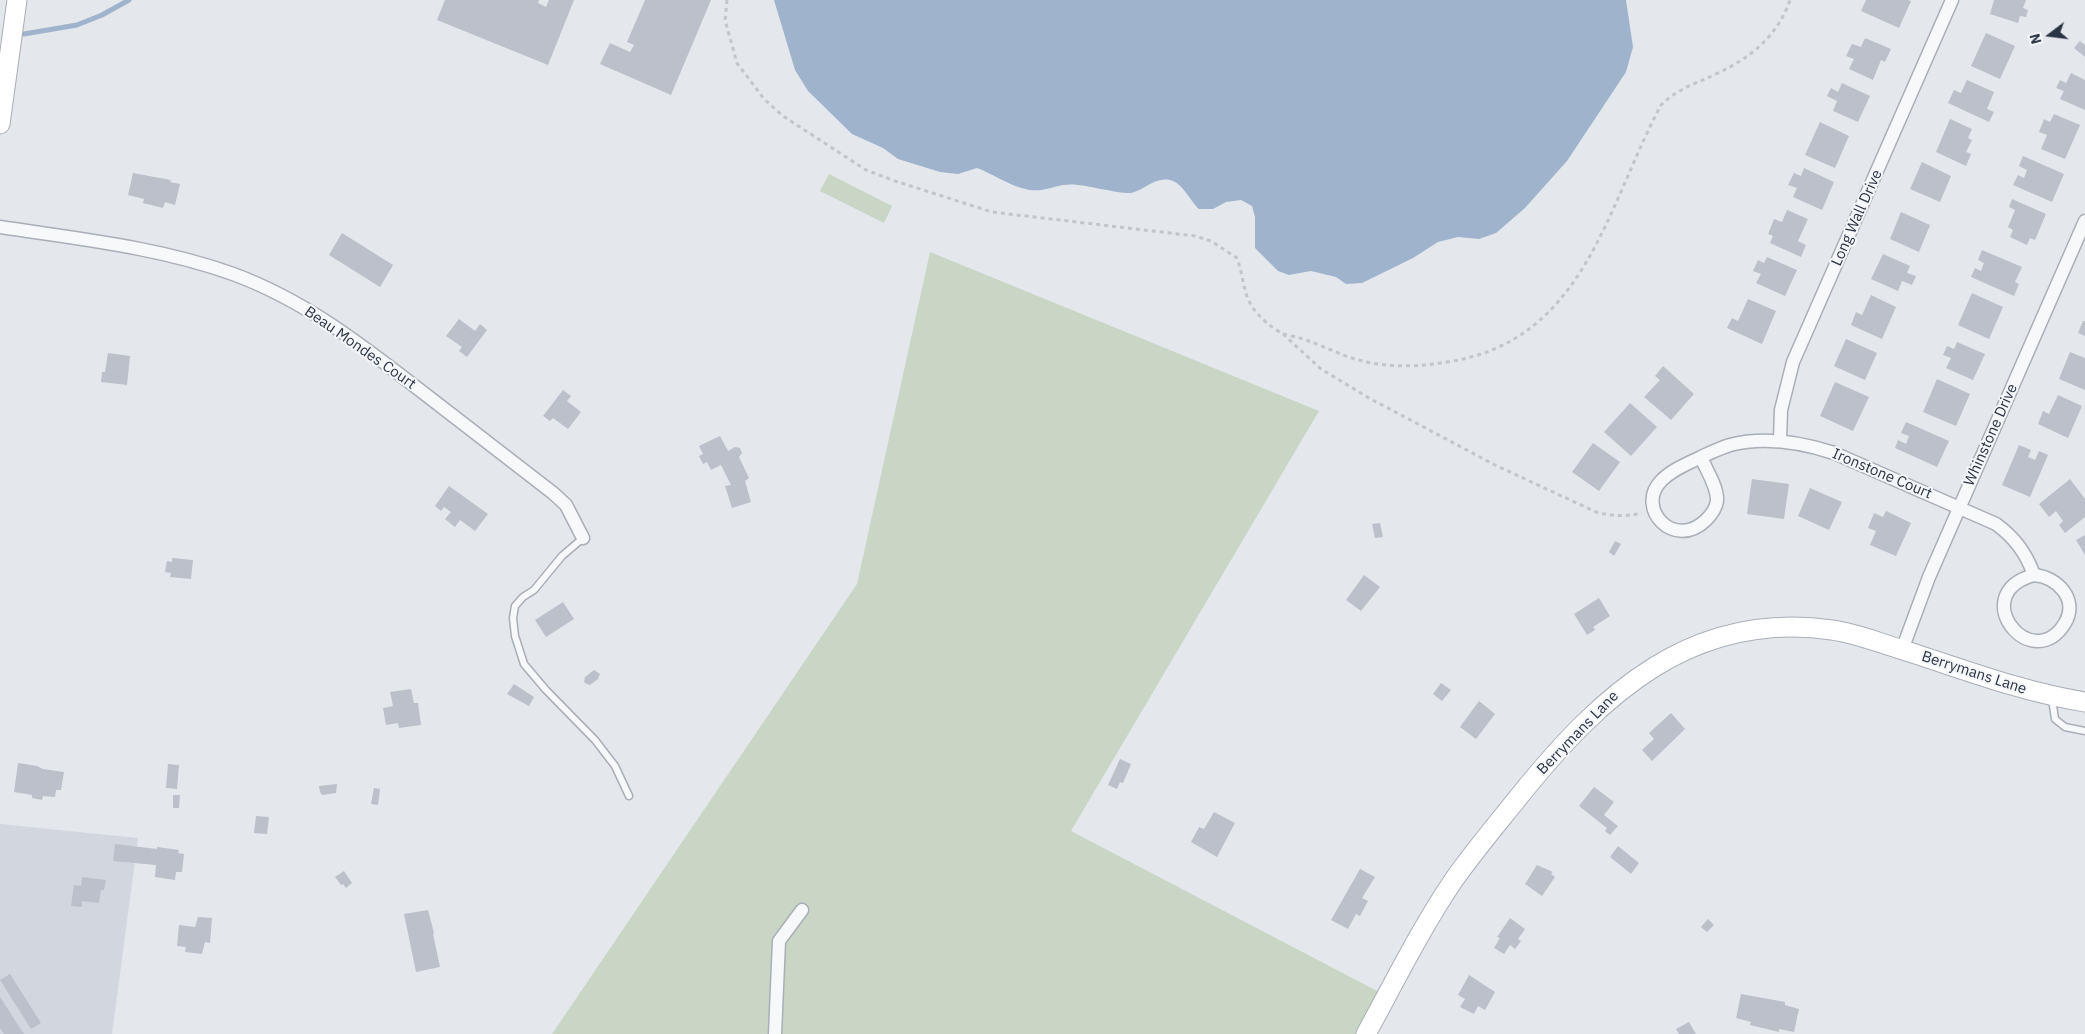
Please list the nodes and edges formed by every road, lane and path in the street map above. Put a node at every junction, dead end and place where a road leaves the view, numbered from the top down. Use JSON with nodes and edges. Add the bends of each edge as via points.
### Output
{"nodes":[{"id":1,"x":17,"y":0,"type":"edge"},
{"id":2,"x":727,"y":0,"type":"edge"},
{"id":3,"x":1790,"y":0,"type":"edge"},
{"id":4,"x":1952,"y":0,"type":"edge"},
{"id":5,"x":0,"y":124,"type":"edge"},
{"id":6,"x":2085,"y":221,"type":"edge"},
{"id":7,"x":0,"y":227,"type":"edge"},
{"id":8,"x":1282,"y":334,"type":"junction"},
{"id":9,"x":1780,"y":440,"type":"junction"},
{"id":10,"x":1700,"y":457,"type":"junction"},
{"id":11,"x":1960,"y":507,"type":"junction"},
{"id":12,"x":1654,"y":510,"type":"junction"},
{"id":13,"x":584,"y":538,"type":"joint"},
{"id":14,"x":2034,"y":575,"type":"junction"},
{"id":15,"x":1902,"y":650,"type":"junction"},
{"id":16,"x":2051,"y":697,"type":"junction"},
{"id":17,"x":2085,"y":702,"type":"edge"},
{"id":18,"x":2085,"y":731,"type":"edge"},
{"id":19,"x":629,"y":796,"type":"dead end"},
{"id":20,"x":802,"y":910,"type":"dead end"},
{"id":21,"x":775,"y":1034,"type":"edge"},
{"id":22,"x":1366,"y":1034,"type":"edge"}],
"edges":[{"from":1,"to":5,"type":"street"},
{"from":2,"to":8,"type":"path","via":[[725,20],[737,63],[764,99],[783,116],[866,170],[992,212],[1195,236],[1211,241],[1238,258],[1252,306]]},
{"from":3,"to":8,"type":"path","via":[[1777,28],[1756,50],[1741,62],[1674,93],[1661,105],[1596,246],[1577,279],[1551,312],[1526,332],[1495,350],[1464,360],[1388,367]]},
{"from":4,"to":9,"type":"street","name":"Long Wall Drive","via":[[1794,362],[1781,410]]},
{"from":6,"to":11,"type":"street","name":"Whinstone Drive"},
{"from":7,"to":13,"type":"street","name":"Beau Mondes Court","via":[[114,244],[184,259],[235,275],[293,301],[362,346],[553,493],[566,505]]},
{"from":8,"to":12,"type":"path","via":[[1321,369],[1504,469],[1596,512],[1629,516]]},
{"from":9,"to":10,"type":"street","name":"Ironstone Court","via":[[1752,440],[1728,445]]},
{"from":9,"to":11,"type":"street","name":"Ironstone Court","via":[[1834,453]]},
{"from":10,"to":12,"type":"street","name":"Ironstone Court","via":[[1660,481],[1652,495]]},
{"from":10,"to":12,"type":"street","via":[[1717,500],[1709,518],[1688,531],[1673,530],[1660,523]]},
{"from":11,"to":14,"type":"street","name":"Ironstone Court","via":[[1996,524],[2010,535],[2021,548]]},
{"from":11,"to":15,"type":"street","name":"Whinstone Drive"},
{"from":13,"to":19,"type":"lane","via":[[562,556],[534,590],[515,606],[515,636],[524,664],[616,766]]},
{"from":14,"to":14,"type":"street","via":[[2045,576],[2058,583],[2066,593],[2069,607],[2067,620],[2060,631],[2037,641],[2014,632],[2004,611],[2011,587],[2022,578]]},
{"from":15,"to":16,"type":"street","name":"Berrymans Lane"},
{"from":15,"to":22,"type":"street","name":"Berrymans Lane","via":[[1833,630],[1769,628],[1708,641],[1664,660],[1633,680],[1568,740],[1453,881]]},
{"from":16,"to":17,"type":"street","name":"Berrymans Lane"},
{"from":16,"to":18,"type":"lane","via":[[2055,719],[2065,727]]},
{"from":20,"to":21,"type":"street","via":[[779,941]]}]}
